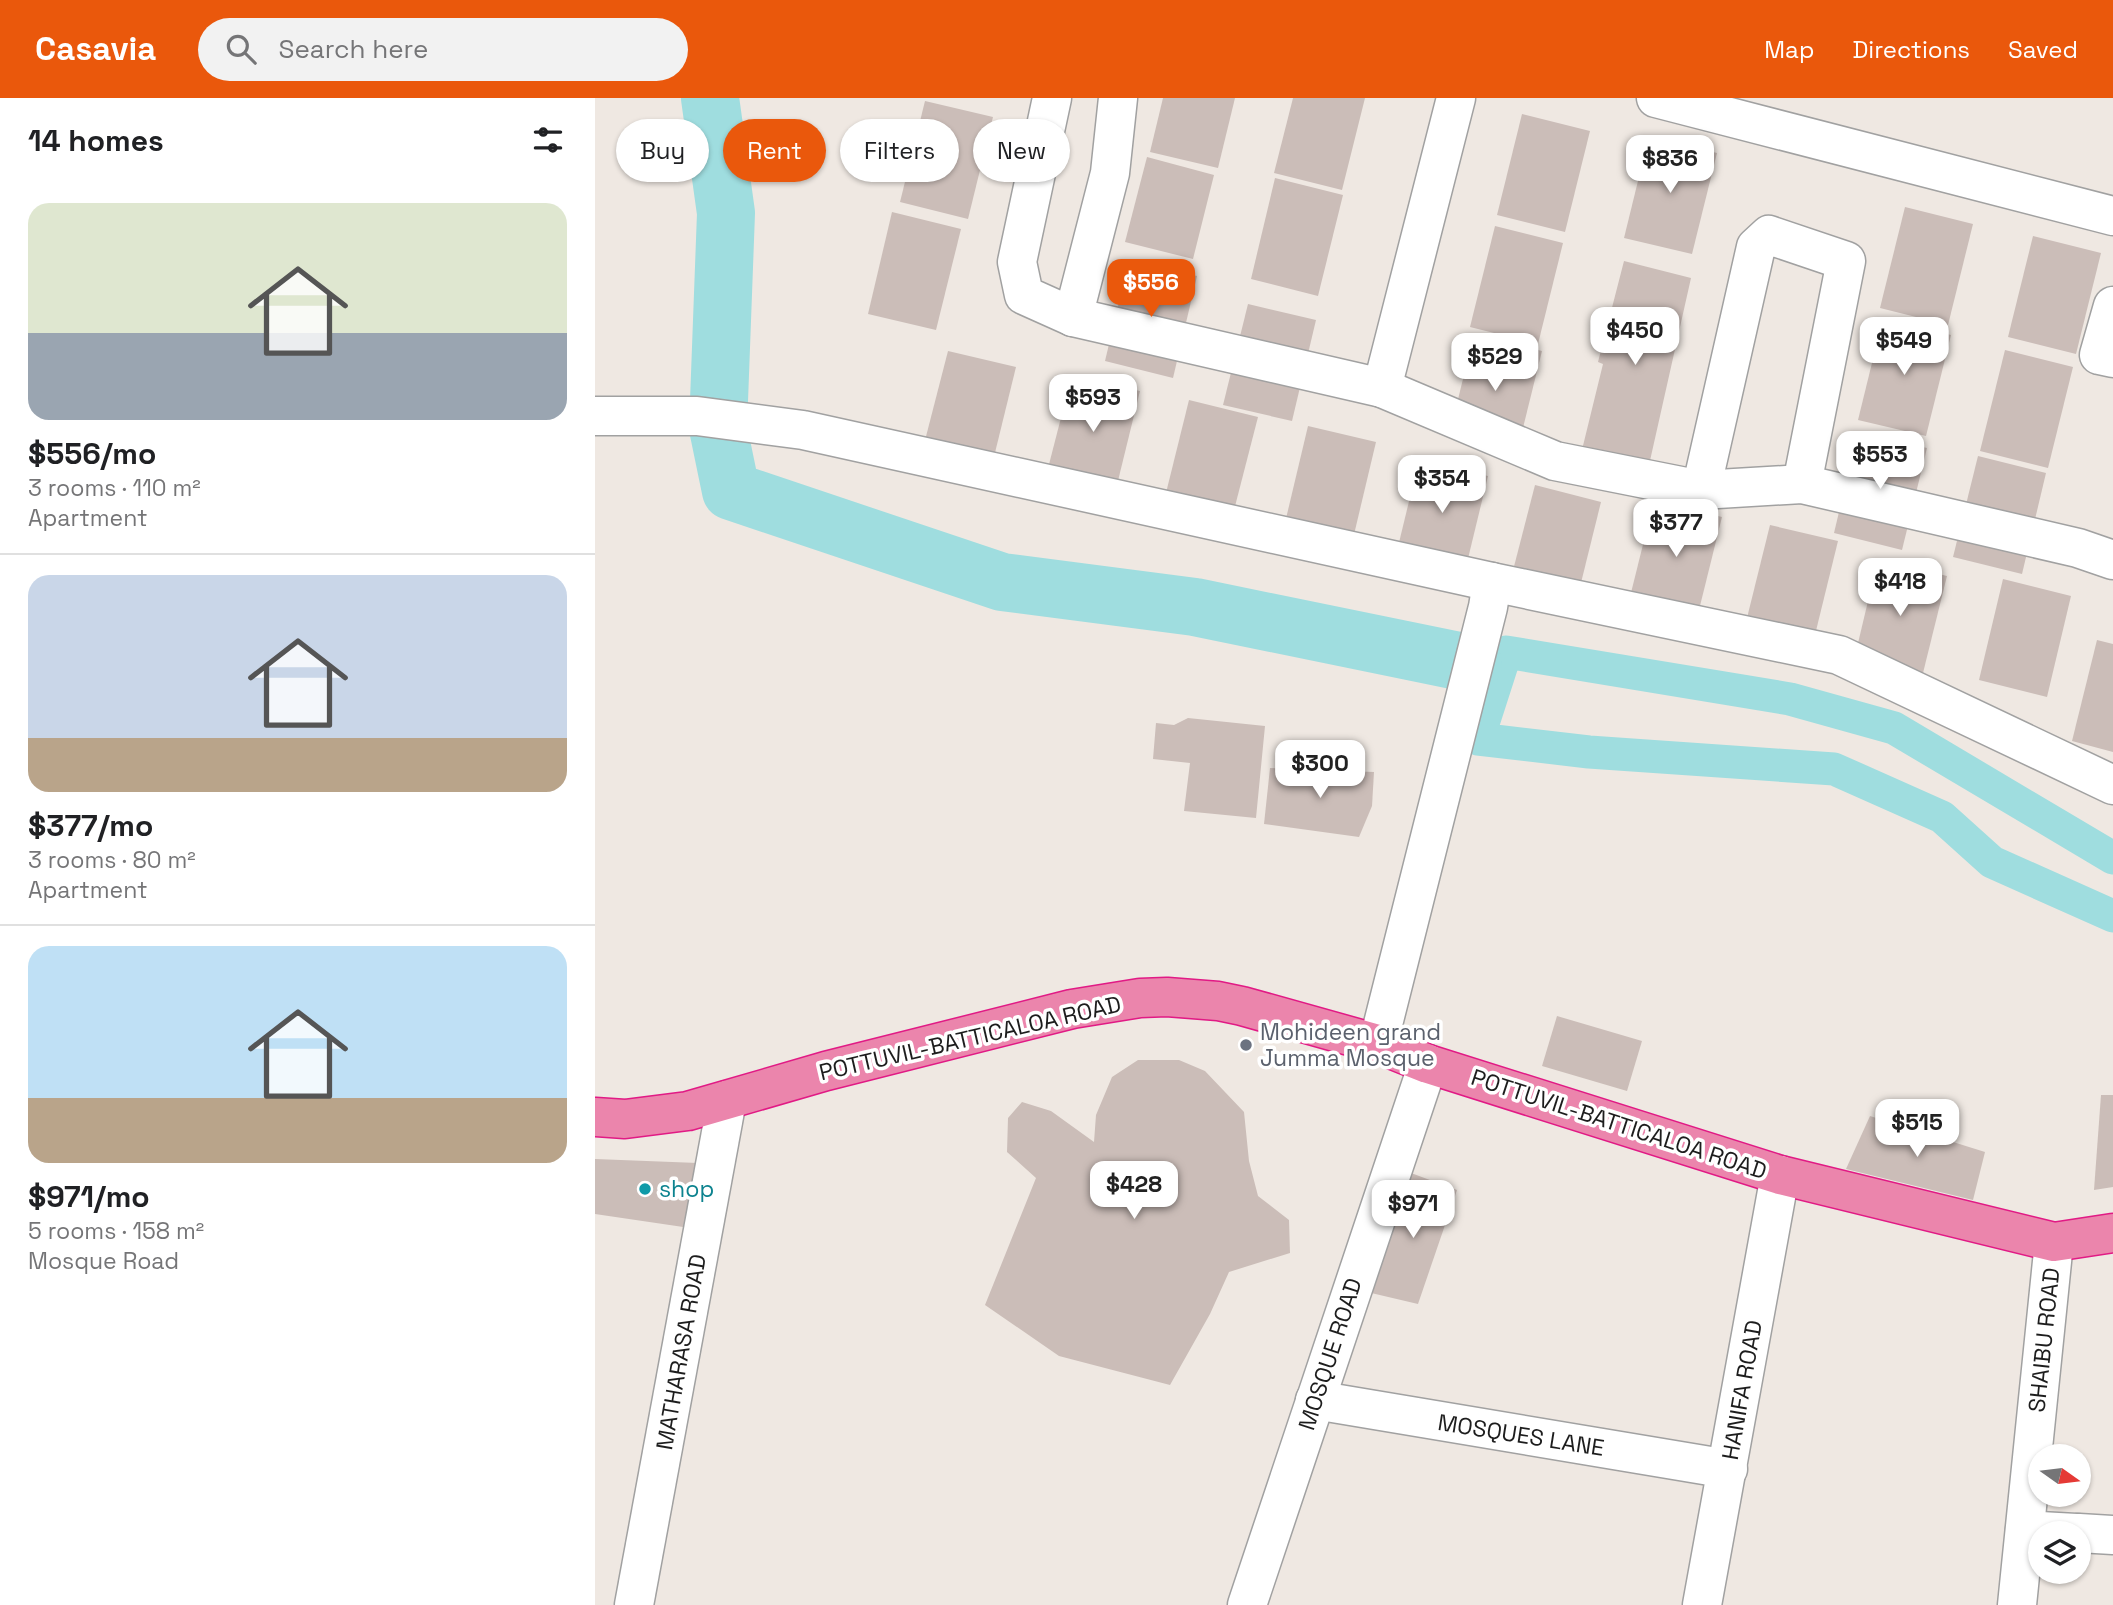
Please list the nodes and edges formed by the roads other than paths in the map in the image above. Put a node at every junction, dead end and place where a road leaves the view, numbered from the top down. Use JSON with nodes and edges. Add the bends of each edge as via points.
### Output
{"nodes":[{"id":1,"x":1052,"y":98,"type":"edge"},
{"id":2,"x":1118,"y":98,"type":"edge"},
{"id":3,"x":1456,"y":98,"type":"edge"},
{"id":4,"x":1656,"y":98,"type":"edge"},
{"id":5,"x":2113,"y":216,"type":"edge"},
{"id":6,"x":2113,"y":306,"type":"edge"},
{"id":7,"x":1073,"y":317,"type":"junction"},
{"id":8,"x":2113,"y":358,"type":"edge"},
{"id":9,"x":1382,"y":388,"type":"junction"},
{"id":10,"x":595,"y":415,"type":"edge"},
{"id":11,"x":1802,"y":484,"type":"junction"},
{"id":12,"x":1701,"y":491,"type":"junction"},
{"id":13,"x":2112,"y":555,"type":"edge"},
{"id":14,"x":1490,"y":594,"type":"junction"},
{"id":15,"x":2113,"y":785,"type":"edge"},
{"id":16,"x":1378,"y":1044,"type":"junction"},
{"id":17,"x":1428,"y":1064,"type":"junction"},
{"id":18,"x":727,"y":1100,"type":"junction"},
{"id":19,"x":595,"y":1117,"type":"edge"},
{"id":20,"x":1780,"y":1175,"type":"junction"},
{"id":21,"x":2113,"y":1233,"type":"edge"},
{"id":22,"x":2054,"y":1242,"type":"junction"},
{"id":23,"x":1315,"y":1400,"type":"junction"},
{"id":24,"x":1728,"y":1469,"type":"junction"},
{"id":25,"x":2025,"y":1530,"type":"junction"},
{"id":26,"x":2028,"y":1530,"type":"edge"},
{"id":27,"x":2091,"y":1534,"type":"edge"},
{"id":28,"x":2113,"y":1535,"type":"edge"},
{"id":29,"x":634,"y":1605,"type":"edge"},
{"id":30,"x":1248,"y":1605,"type":"edge"},
{"id":31,"x":1702,"y":1605,"type":"edge"},
{"id":32,"x":2017,"y":1605,"type":"edge"}],
"edges":[{"from":1,"to":7,"type":"street","via":[[1017,262],[1024,295]]},
{"from":2,"to":7,"type":"street","via":[[1110,173]]},
{"from":3,"to":9,"type":"street"},
{"from":4,"to":5,"type":"street"},
{"from":6,"to":8,"type":"street","via":[[2099,355]]},
{"from":7,"to":9,"type":"street"},
{"from":9,"to":12,"type":"street","via":[[1555,461]]},
{"from":10,"to":14,"type":"street","via":[[697,416],[803,430]]},
{"from":11,"to":12,"type":"street"},
{"from":11,"to":12,"type":"street","via":[[1846,261],[1769,235],[1756,247]]},
{"from":11,"to":13,"type":"street"},
{"from":14,"to":15,"type":"street","via":[[1839,655]]},
{"from":14,"to":16,"type":"street"},
{"from":16,"to":17,"type":"highway","name":"POTTUVIL-BATTICALOA ROAD"},
{"from":16,"to":18,"type":"highway","name":"POTTUVIL-BATTICALOA ROAD","via":[[1218,1001],[1140,998],[1072,1009]]},
{"from":17,"to":20,"type":"highway","name":"POTTUVIL-BATTICALOA ROAD"},
{"from":17,"to":23,"type":"street","name":"MOSQUE ROAD"},
{"from":18,"to":19,"type":"highway","name":"POTTUVIL-BATTICALOA ROAD","via":[[688,1111],[625,1119]]},
{"from":18,"to":29,"type":"street","name":"MATHARASA ROAD"},
{"from":20,"to":22,"type":"highway","name":"POTTUVIL-BATTICALOA ROAD"},
{"from":20,"to":24,"type":"street","name":"HANIFA ROAD"},
{"from":21,"to":22,"type":"highway","name":"POTTUVIL-BATTICALOA ROAD"},
{"from":22,"to":25,"type":"street","name":"SHAIBU ROAD"},
{"from":23,"to":24,"type":"street","name":"MOSQUES LANE"},
{"from":23,"to":30,"type":"street","name":"MOSQUE ROAD"},
{"from":24,"to":31,"type":"street","name":"HANIFA ROAD"},
{"from":25,"to":26,"type":"street"},
{"from":25,"to":32,"type":"street","name":"SHAIBU ROAD"},
{"from":27,"to":28,"type":"street"}]}
